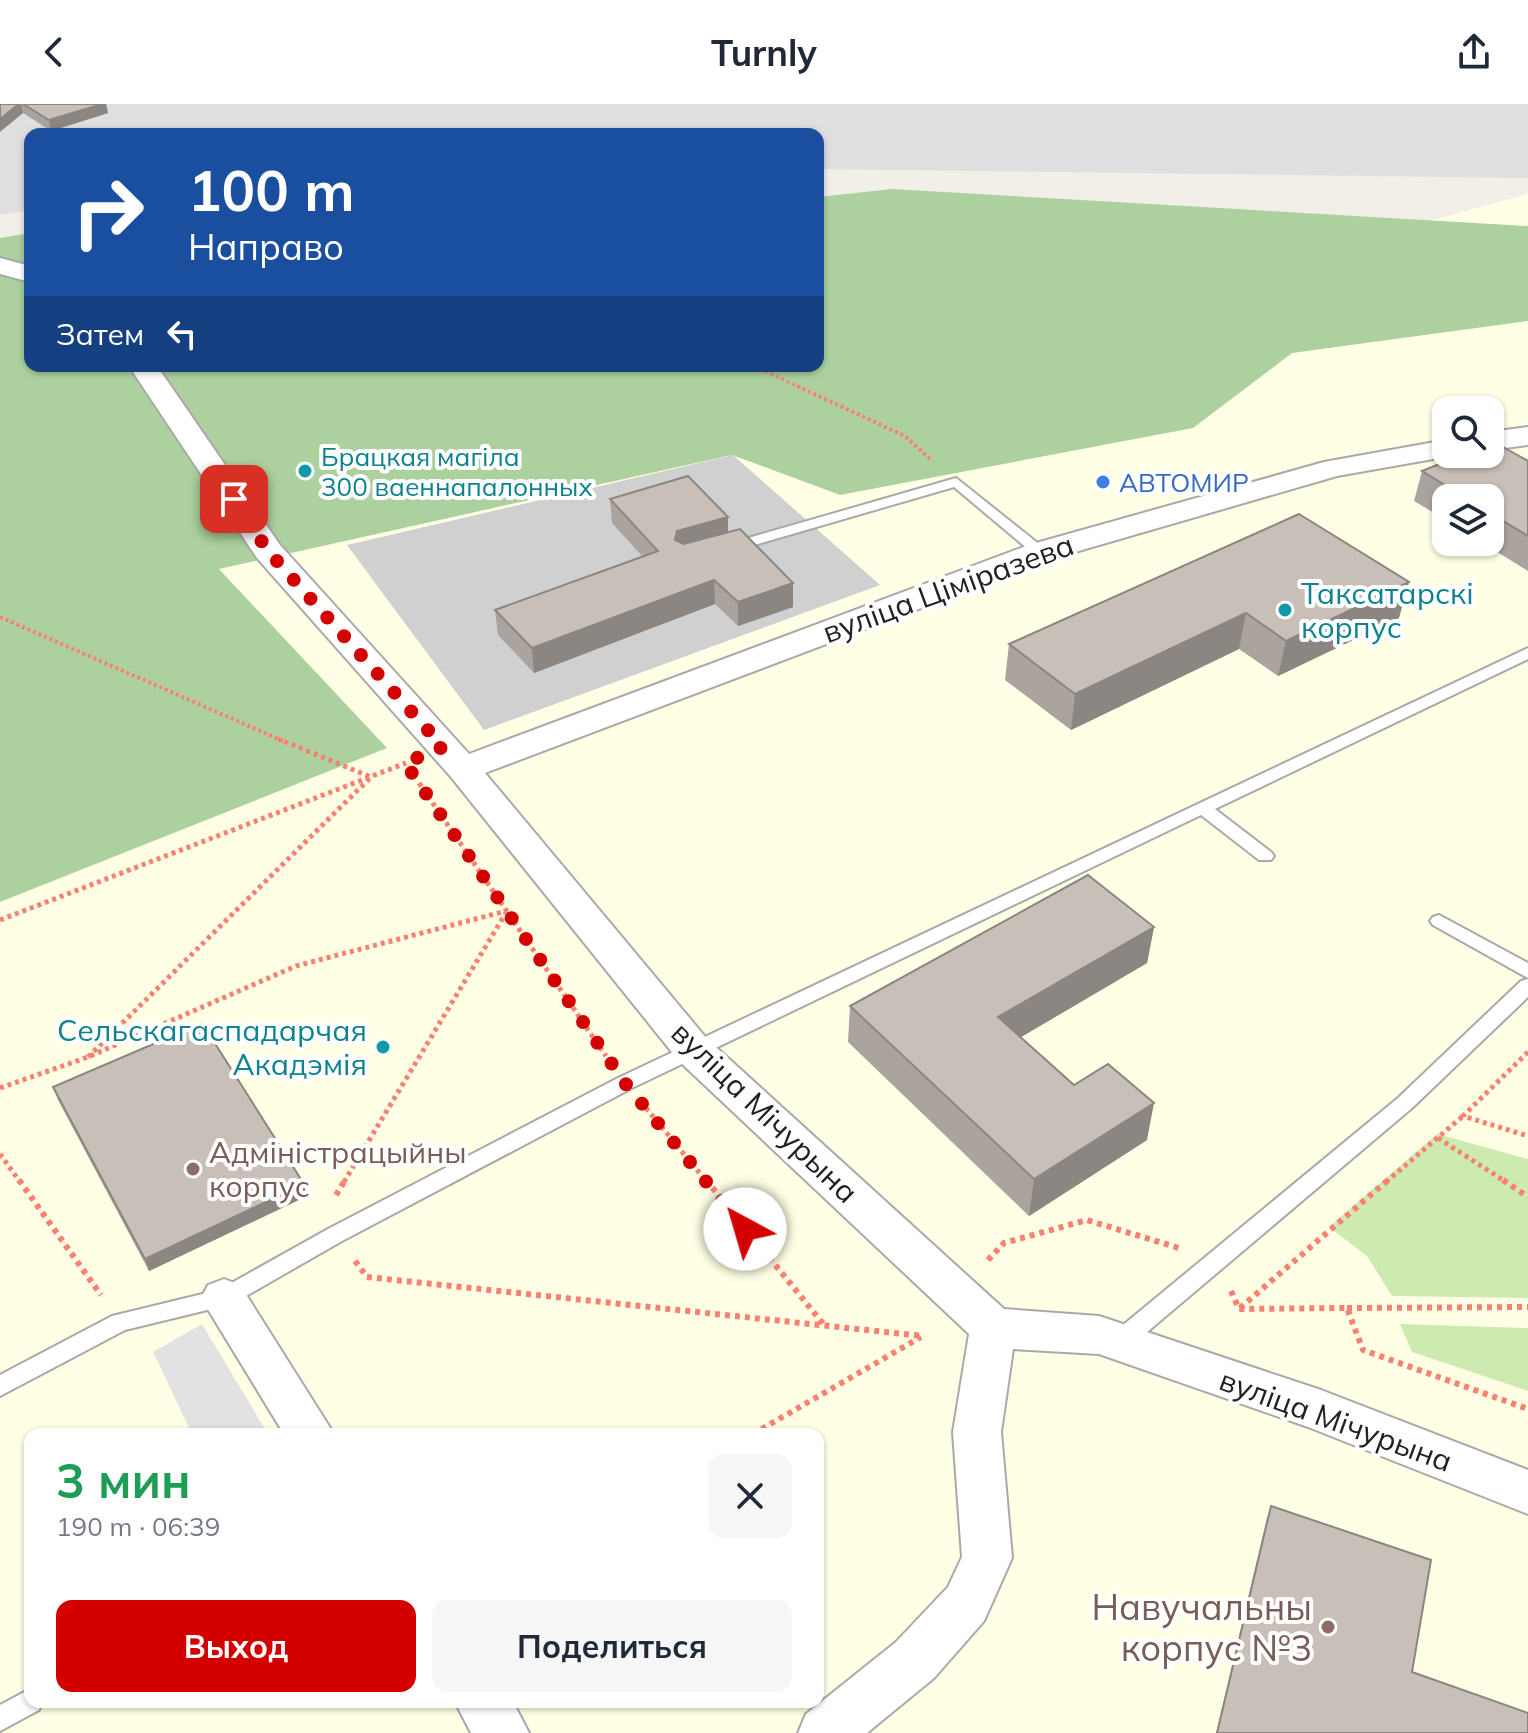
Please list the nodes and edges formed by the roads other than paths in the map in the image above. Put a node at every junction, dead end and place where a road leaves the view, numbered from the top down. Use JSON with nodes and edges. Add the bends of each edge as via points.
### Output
{"nodes":[{"id":1,"x":0,"y":266,"type":"edge"},
{"id":2,"x":24,"y":272,"type":"edge"},
{"id":3,"x":147,"y":372,"type":"edge"},
{"id":4,"x":1528,"y":436,"type":"edge"},
{"id":5,"x":1504,"y":439,"type":"edge"},
{"id":6,"x":1432,"y":451,"type":"edge"},
{"id":7,"x":1040,"y":552,"type":"junction"},
{"id":8,"x":712,"y":553,"type":"edge"},
{"id":9,"x":1528,"y":653,"type":"edge"},
{"id":10,"x":453,"y":758,"type":"junction"},
{"id":11,"x":1203,"y":808,"type":"junction"},
{"id":12,"x":1265,"y":856,"type":"dead end"},
{"id":13,"x":1439,"y":921,"type":"dead end"},
{"id":14,"x":1528,"y":971,"type":"edge"},
{"id":15,"x":1528,"y":986,"type":"edge"},
{"id":16,"x":693,"y":1050,"type":"junction"},
{"id":17,"x":224,"y":1298,"type":"junction"},
{"id":18,"x":993,"y":1328,"type":"junction"},
{"id":19,"x":1119,"y":1342,"type":"junction"},
{"id":20,"x":0,"y":1386,"type":"edge"},
{"id":21,"x":306,"y":1428,"type":"edge"},
{"id":22,"x":1528,"y":1492,"type":"edge"},
{"id":23,"x":24,"y":1705,"type":"edge"},
{"id":24,"x":486,"y":1708,"type":"edge"},
{"id":25,"x":0,"y":1719,"type":"edge"},
{"id":26,"x":502,"y":1733,"type":"edge"},
{"id":27,"x":825,"y":1733,"type":"edge"}],
"edges":[{"from":1,"to":2,"type":"street"},
{"from":3,"to":10,"type":"street","name":"вуліца Мічурына","via":[[268,551]]},
{"from":4,"to":5,"type":"street"},
{"from":6,"to":7,"type":"street","name":"вуліца Ціміразева","via":[[1334,468]]},
{"from":7,"to":8,"type":"lane","via":[[956,482]]},
{"from":7,"to":10,"type":"street","name":"вуліца Ціміразева"},
{"from":9,"to":11,"type":"lane"},
{"from":10,"to":16,"type":"street","name":"вуліца Мічурына"},
{"from":11,"to":12,"type":"lane"},
{"from":11,"to":16,"type":"lane"},
{"from":13,"to":14,"type":"lane"},
{"from":15,"to":19,"type":"lane","via":[[1405,1103]]},
{"from":16,"to":17,"type":"lane"},
{"from":16,"to":18,"type":"street","name":"вуліца Мічурына"},
{"from":17,"to":20,"type":"lane","via":[[120,1322]]},
{"from":17,"to":21,"type":"street"},
{"from":18,"to":19,"type":"street","name":"вуліца Мічурына","via":[[1099,1335]]},
{"from":18,"to":27,"type":"street","via":[[977,1432],[987,1558],[966,1604],[915,1660]]},
{"from":19,"to":22,"type":"street","name":"вуліца Мічурына","via":[[1321,1411]]},
{"from":23,"to":25,"type":"lane"},
{"from":24,"to":26,"type":"street"}]}
